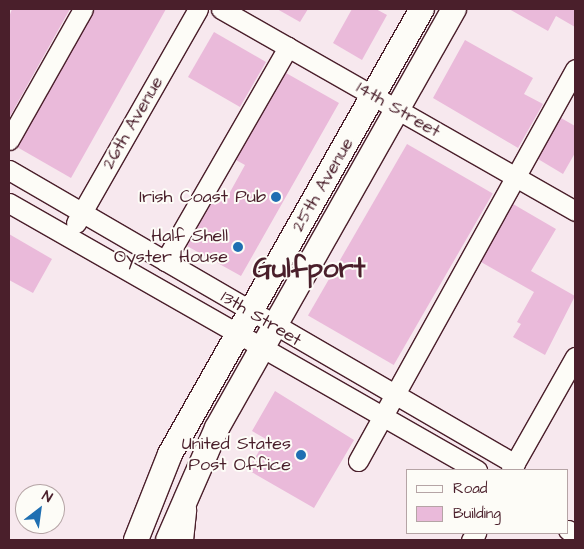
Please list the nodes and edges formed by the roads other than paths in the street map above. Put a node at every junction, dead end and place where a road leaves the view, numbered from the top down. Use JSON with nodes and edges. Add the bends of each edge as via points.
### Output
{"nodes":[{"id":1,"x":83,"y":9,"type":"edge"},
{"id":2,"x":198,"y":9,"type":"edge"},
{"id":3,"x":222,"y":9,"type":"edge"},
{"id":4,"x":422,"y":9,"type":"edge"},
{"id":5,"x":454,"y":9,"type":"edge"},
{"id":6,"x":288,"y":47,"type":"junction"},
{"id":7,"x":575,"y":70,"type":"edge"},
{"id":8,"x":374,"y":96,"type":"junction"},
{"id":9,"x":398,"y":110,"type":"junction"},
{"id":10,"x":9,"y":140,"type":"edge"},
{"id":11,"x":9,"y":170,"type":"edge"},
{"id":12,"x":515,"y":177,"type":"junction"},
{"id":13,"x":9,"y":203,"type":"edge"},
{"id":14,"x":82,"y":212,"type":"junction"},
{"id":15,"x":575,"y":212,"type":"edge"},
{"id":16,"x":68,"y":237,"type":"junction"},
{"id":17,"x":165,"y":261,"type":"junction"},
{"id":18,"x":244,"y":323,"type":"junction"},
{"id":19,"x":268,"y":337,"type":"junction"},
{"id":20,"x":575,"y":357,"type":"edge"},
{"id":21,"x":394,"y":395,"type":"junction"},
{"id":22,"x":383,"y":416,"type":"junction"},
{"id":23,"x":358,"y":461,"type":"dead end"},
{"id":24,"x":513,"y":467,"type":"edge"},
{"id":25,"x":475,"y":469,"type":"edge"},
{"id":26,"x":187,"y":490,"type":"junction"},
{"id":27,"x":154,"y":495,"type":"junction"},
{"id":28,"x":121,"y":540,"type":"edge"},
{"id":29,"x":136,"y":540,"type":"edge"},
{"id":30,"x":168,"y":540,"type":"edge"},
{"id":31,"x":184,"y":540,"type":"edge"}],
"edges":[{"from":1,"to":10,"type":"street"},
{"from":2,"to":14,"type":"street","name":"26th Avenue"},
{"from":3,"to":6,"type":"street","name":"14th Street"},
{"from":4,"to":8,"type":"main road","name":"25th Avenue"},
{"from":5,"to":9,"type":"main road","name":"25th Avenue"},
{"from":6,"to":8,"type":"street","name":"14th Street"},
{"from":6,"to":17,"type":"street"},
{"from":7,"to":12,"type":"street"},
{"from":8,"to":9,"type":"street","name":"14th Street"},
{"from":8,"to":18,"type":"main road","name":"25th Avenue"},
{"from":9,"to":12,"type":"street","name":"14th Street"},
{"from":9,"to":19,"type":"main road","name":"25th Avenue"},
{"from":11,"to":14,"type":"street","name":"13th Street"},
{"from":12,"to":15,"type":"street","name":"14th Street"},
{"from":12,"to":21,"type":"street"},
{"from":13,"to":16,"type":"street","name":"13th Street"},
{"from":14,"to":16,"type":"street","name":"26th Avenue"},
{"from":14,"to":17,"type":"street","name":"13th Street"},
{"from":16,"to":18,"type":"street","name":"13th Street"},
{"from":17,"to":18,"type":"street","name":"13th Street"},
{"from":18,"to":19,"type":"street","name":"13th Street"},
{"from":18,"to":27,"type":"main road","name":"25th Avenue","via":[[170,454]]},
{"from":19,"to":21,"type":"street","name":"13th Street"},
{"from":19,"to":22,"type":"street","name":"13th Street"},
{"from":19,"to":26,"type":"main road","name":"25th Avenue"},
{"from":20,"to":24,"type":"street"},
{"from":21,"to":22,"type":"street"},
{"from":21,"to":24,"type":"street","name":"13th Street"},
{"from":22,"to":23,"type":"street"},
{"from":22,"to":25,"type":"street","name":"13th Street"},
{"from":26,"to":30,"type":"main road","name":"25th Avenue"},
{"from":26,"to":31,"type":"street"},
{"from":27,"to":28,"type":"main road"},
{"from":27,"to":29,"type":"main road"}]}
